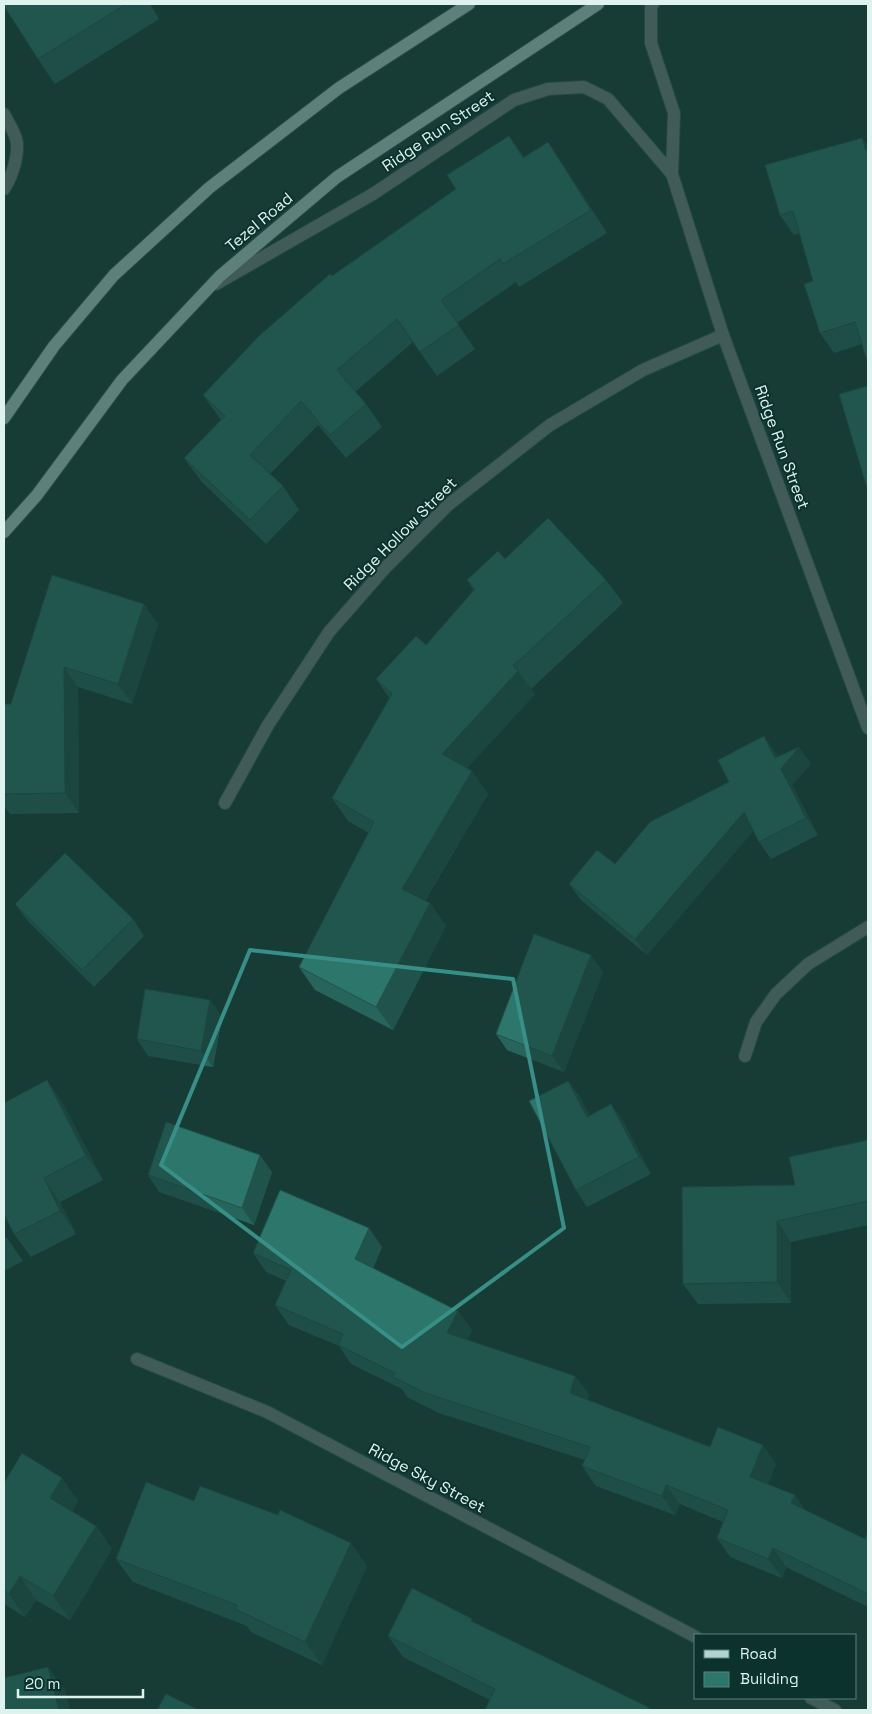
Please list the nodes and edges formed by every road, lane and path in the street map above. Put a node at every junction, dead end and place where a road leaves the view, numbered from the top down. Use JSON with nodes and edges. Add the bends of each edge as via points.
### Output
{"nodes":[{"id":1,"x":469,"y":4,"type":"edge"},
{"id":2,"x":598,"y":4,"type":"edge"},
{"id":3,"x":653,"y":4,"type":"edge"},
{"id":4,"x":4,"y":114,"type":"edge"},
{"id":5,"x":672,"y":174,"type":"junction"},
{"id":6,"x":4,"y":189,"type":"edge"},
{"id":7,"x":210,"y":287,"type":"junction"},
{"id":8,"x":723,"y":335,"type":"junction"},
{"id":9,"x":4,"y":418,"type":"edge"},
{"id":10,"x":4,"y":532,"type":"edge"},
{"id":11,"x":868,"y":728,"type":"edge"},
{"id":12,"x":225,"y":803,"type":"dead end"},
{"id":13,"x":868,"y":927,"type":"edge"},
{"id":14,"x":745,"y":1056,"type":"dead end"},
{"id":15,"x":137,"y":1359,"type":"dead end"},
{"id":16,"x":694,"y":1636,"type":"edge"},
{"id":17,"x":814,"y":1699,"type":"edge"},
{"id":18,"x":835,"y":1710,"type":"edge"}],
"edges":[{"from":1,"to":9,"type":"main road","via":[[339,88],[209,188],[114,275],[54,346]]},
{"from":2,"to":7,"type":"main road","name":"Tezel Road","via":[[337,177]]},
{"from":3,"to":5,"type":"street","name":"Ridge Run Street","via":[[651,43],[674,113]]},
{"from":4,"to":6,"type":"street","via":[[17,142],[10,180]]},
{"from":5,"to":7,"type":"street","name":"Ridge Run Street","via":[[608,99],[584,87],[548,89],[514,100],[373,194]]},
{"from":5,"to":8,"type":"street","name":"Ridge Run Street"},
{"from":7,"to":10,"type":"main road","name":"Tezel Road","via":[[122,380],[37,495]]},
{"from":8,"to":11,"type":"street","name":"Ridge Run Street"},
{"from":8,"to":12,"type":"street","name":"Ridge Hollow Street","via":[[642,370],[550,425],[448,505],[386,567],[329,632],[268,726]]},
{"from":13,"to":14,"type":"street","via":[[808,964],[776,994],[756,1022]]},
{"from":15,"to":16,"type":"street","name":"Ridge Sky Street","via":[[267,1412]]},
{"from":17,"to":18,"type":"street"}]}
